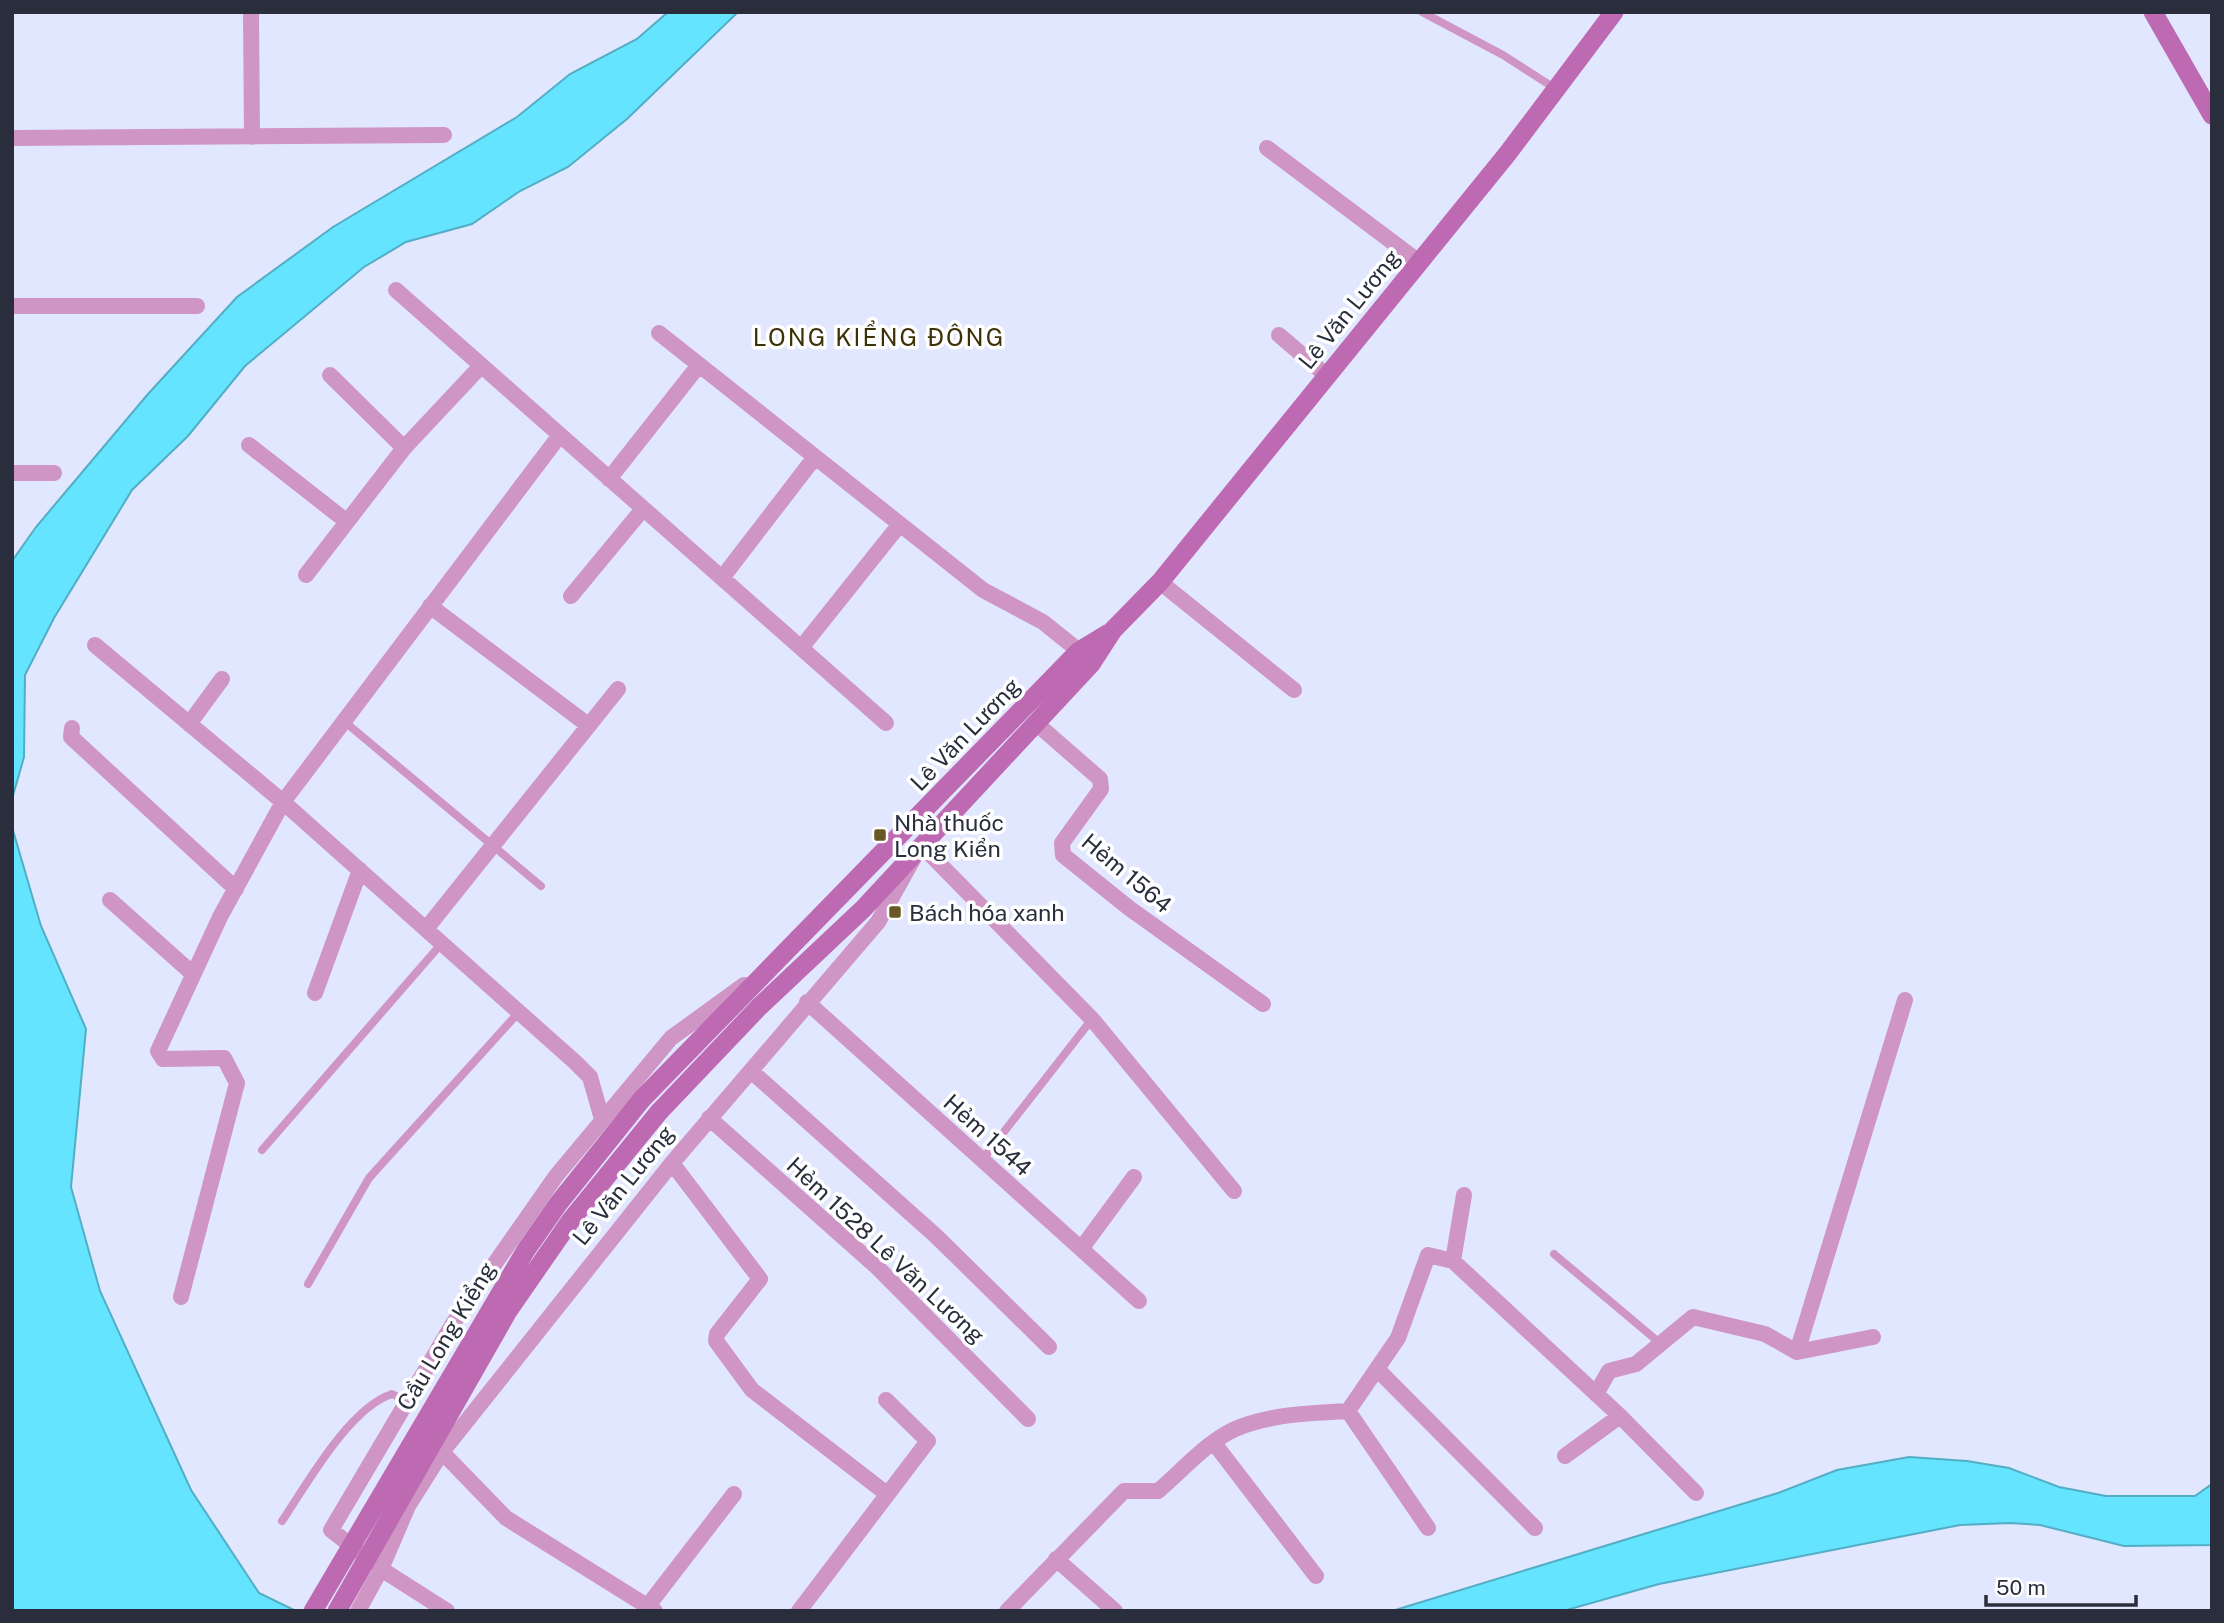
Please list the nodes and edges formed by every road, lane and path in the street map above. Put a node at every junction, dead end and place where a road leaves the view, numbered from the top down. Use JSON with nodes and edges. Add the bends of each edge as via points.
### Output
{"nodes":[{"id":1,"x":250,"y":12,"type":"edge"},
{"id":2,"x":1422,"y":12,"type":"edge"},
{"id":3,"x":1614,"y":12,"type":"edge"},
{"id":4,"x":2153,"y":12,"type":"edge"},
{"id":5,"x":1556,"y":89,"type":"junction"},
{"id":6,"x":2212,"y":115,"type":"edge"},
{"id":7,"x":444,"y":135,"type":"dead end"},
{"id":8,"x":252,"y":137,"type":"junction"},
{"id":9,"x":12,"y":138,"type":"edge"},
{"id":10,"x":1267,"y":148,"type":"dead end"},
{"id":11,"x":1416,"y":259,"type":"junction"},
{"id":12,"x":396,"y":290,"type":"dead end"},
{"id":13,"x":12,"y":306,"type":"edge"},
{"id":14,"x":197,"y":306,"type":"dead end"},
{"id":15,"x":659,"y":333,"type":"dead end"},
{"id":16,"x":1282,"y":337,"type":"dead end"},
{"id":17,"x":699,"y":365,"type":"junction"},
{"id":18,"x":480,"y":367,"type":"junction"},
{"id":19,"x":1323,"y":373,"type":"junction"},
{"id":20,"x":330,"y":375,"type":"dead end"},
{"id":21,"x":560,"y":435,"type":"junction"},
{"id":22,"x":249,"y":445,"type":"dead end"},
{"id":23,"x":404,"y":448,"type":"junction"},
{"id":24,"x":815,"y":457,"type":"junction"},
{"id":25,"x":12,"y":473,"type":"edge"},
{"id":26,"x":54,"y":474,"type":"dead end"},
{"id":27,"x":609,"y":479,"type":"junction"},
{"id":28,"x":643,"y":509,"type":"junction"},
{"id":29,"x":346,"y":521,"type":"junction"},
{"id":30,"x":900,"y":524,"type":"junction"},
{"id":31,"x":306,"y":575,"type":"dead end"},
{"id":32,"x":722,"y":578,"type":"junction"},
{"id":33,"x":1160,"y":582,"type":"junction"},
{"id":34,"x":571,"y":596,"type":"dead end"},
{"id":35,"x":430,"y":606,"type":"junction"},
{"id":36,"x":1113,"y":630,"type":"junction"},
{"id":37,"x":95,"y":645,"type":"dead end"},
{"id":38,"x":801,"y":648,"type":"junction"},
{"id":39,"x":1079,"y":651,"type":"junction"},
{"id":40,"x":222,"y":679,"type":"dead end"},
{"id":41,"x":618,"y":690,"type":"dead end"},
{"id":42,"x":1294,"y":691,"type":"dead end"},
{"id":43,"x":345,"y":722,"type":"junction"},
{"id":44,"x":886,"y":723,"type":"dead end"},
{"id":45,"x":189,"y":724,"type":"junction"},
{"id":46,"x":1037,"y":724,"type":"junction"},
{"id":47,"x":588,"y":725,"type":"junction"},
{"id":48,"x":72,"y":728,"type":"dead end"},
{"id":49,"x":283,"y":802,"type":"junction"},
{"id":50,"x":492,"y":845,"type":"junction"},
{"id":51,"x":921,"y":845,"type":"junction"},
{"id":52,"x":360,"y":870,"type":"junction"},
{"id":53,"x":541,"y":886,"type":"dead end"},
{"id":54,"x":236,"y":889,"type":"junction"},
{"id":55,"x":110,"y":900,"type":"dead end"},
{"id":56,"x":426,"y":929,"type":"junction"},
{"id":57,"x":442,"y":943,"type":"junction"},
{"id":58,"x":769,"y":967,"type":"junction"},
{"id":59,"x":193,"y":974,"type":"junction"},
{"id":60,"x":315,"y":993,"type":"dead end"},
{"id":61,"x":1905,"y":1000,"type":"dead end"},
{"id":62,"x":807,"y":1002,"type":"junction"},
{"id":63,"x":1263,"y":1004,"type":"dead end"},
{"id":64,"x":519,"y":1012,"type":"junction"},
{"id":65,"x":1092,"y":1019,"type":"junction"},
{"id":66,"x":751,"y":1072,"type":"junction"},
{"id":67,"x":642,"y":1099,"type":"joint"},
{"id":68,"x":659,"y":1112,"type":"joint"},
{"id":69,"x":709,"y":1118,"type":"junction"},
{"id":70,"x":602,"y":1119,"type":"junction"},
{"id":71,"x":262,"y":1150,"type":"dead end"},
{"id":72,"x":982,"y":1160,"type":"junction"},
{"id":73,"x":672,"y":1163,"type":"junction"},
{"id":74,"x":1134,"y":1177,"type":"dead end"},
{"id":75,"x":1234,"y":1191,"type":"dead end"},
{"id":76,"x":1464,"y":1195,"type":"dead end"},
{"id":77,"x":1081,"y":1248,"type":"junction"},
{"id":78,"x":1554,"y":1254,"type":"dead end"},
{"id":79,"x":1453,"y":1261,"type":"junction"},
{"id":80,"x":308,"y":1284,"type":"dead end"},
{"id":81,"x":181,"y":1297,"type":"dead end"},
{"id":82,"x":1139,"y":1301,"type":"dead end"},
{"id":83,"x":1873,"y":1337,"type":"dead end"},
{"id":84,"x":1661,"y":1344,"type":"junction"},
{"id":85,"x":1049,"y":1347,"type":"dead end"},
{"id":86,"x":1797,"y":1352,"type":"junction"},
{"id":87,"x":1377,"y":1369,"type":"junction"},
{"id":88,"x":1596,"y":1394,"type":"junction"},
{"id":89,"x":886,"y":1400,"type":"dead end"},
{"id":90,"x":407,"y":1401,"type":"junction"},
{"id":91,"x":1348,"y":1411,"type":"junction"},
{"id":92,"x":1620,"y":1416,"type":"junction"},
{"id":93,"x":1028,"y":1419,"type":"dead end"},
{"id":94,"x":1214,"y":1443,"type":"junction"},
{"id":95,"x":442,"y":1452,"type":"junction"},
{"id":96,"x":1565,"y":1456,"type":"dead end"},
{"id":97,"x":1696,"y":1493,"type":"dead end"},
{"id":98,"x":734,"y":1494,"type":"dead end"},
{"id":99,"x":887,"y":1494,"type":"junction"},
{"id":100,"x":282,"y":1521,"type":"dead end"},
{"id":101,"x":1428,"y":1528,"type":"dead end"},
{"id":102,"x":1535,"y":1528,"type":"dead end"},
{"id":103,"x":1056,"y":1559,"type":"junction"},
{"id":104,"x":381,"y":1569,"type":"junction"},
{"id":105,"x":1316,"y":1576,"type":"dead end"},
{"id":106,"x":360,"y":1607,"type":"edge"},
{"id":107,"x":646,"y":1610,"type":"edge"},
{"id":108,"x":313,"y":1611,"type":"edge"},
{"id":109,"x":337,"y":1611,"type":"edge"},
{"id":110,"x":447,"y":1611,"type":"edge"},
{"id":111,"x":799,"y":1611,"type":"edge"},
{"id":112,"x":1007,"y":1611,"type":"edge"},
{"id":113,"x":1115,"y":1611,"type":"edge"}],
"edges":[{"from":1,"to":8,"type":"street"},
{"from":2,"to":5,"type":"lane"},
{"from":3,"to":5,"type":"main road","name":"Lê Văn Lương"},
{"from":4,"to":6,"type":"main road"},
{"from":5,"to":11,"type":"main road","name":"Lê Văn Lương"},
{"from":7,"to":8,"type":"street"},
{"from":8,"to":9,"type":"street"},
{"from":10,"to":11,"type":"street"},
{"from":11,"to":19,"type":"main road","name":"Lê Văn Lương"},
{"from":12,"to":18,"type":"street"},
{"from":13,"to":14,"type":"street"},
{"from":15,"to":17,"type":"street"},
{"from":16,"to":19,"type":"street"},
{"from":17,"to":24,"type":"street"},
{"from":17,"to":27,"type":"street"},
{"from":18,"to":21,"type":"street"},
{"from":18,"to":23,"type":"street"},
{"from":19,"to":33,"type":"main road","name":"Lê Văn Lương"},
{"from":20,"to":23,"type":"street"},
{"from":21,"to":27,"type":"street"},
{"from":21,"to":35,"type":"street"},
{"from":22,"to":29,"type":"street"},
{"from":23,"to":29,"type":"street"},
{"from":24,"to":30,"type":"street"},
{"from":24,"to":32,"type":"street"},
{"from":25,"to":26,"type":"street"},
{"from":27,"to":28,"type":"street"},
{"from":28,"to":32,"type":"street"},
{"from":28,"to":34,"type":"street"},
{"from":29,"to":31,"type":"street"},
{"from":30,"to":38,"type":"street"},
{"from":30,"to":39,"type":"street","via":[[983,590],[1043,622]]},
{"from":32,"to":38,"type":"street"},
{"from":33,"to":36,"type":"main road","name":"Lê Văn Lương"},
{"from":33,"to":42,"type":"street"},
{"from":35,"to":43,"type":"street"},
{"from":35,"to":47,"type":"street"},
{"from":36,"to":39,"type":"main road","name":"Lê Văn Lương"},
{"from":36,"to":46,"type":"main road","name":"Lê Văn Lương","via":[[1091,664]]},
{"from":37,"to":45,"type":"street"},
{"from":38,"to":44,"type":"street"},
{"from":39,"to":58,"type":"main road","name":"Lê Văn Lương"},
{"from":40,"to":45,"type":"street"},
{"from":41,"to":47,"type":"street"},
{"from":43,"to":49,"type":"street"},
{"from":43,"to":50,"type":"lane"},
{"from":45,"to":49,"type":"street"},
{"from":46,"to":51,"type":"main road","name":"Lê Văn Lương"},
{"from":46,"to":63,"type":"street","name":"Hẻm 1564","via":[[1100,779],[1101,789],[1062,843],[1063,855]]},
{"from":47,"to":50,"type":"street"},
{"from":48,"to":54,"type":"street","via":[[71,737]]},
{"from":49,"to":52,"type":"street"},
{"from":49,"to":54,"type":"street"},
{"from":50,"to":53,"type":"lane"},
{"from":50,"to":56,"type":"street"},
{"from":51,"to":62,"type":"street","name":"Lê Văn Lương","via":[[878,922]]},
{"from":51,"to":65,"type":"street"},
{"from":51,"to":68,"type":"main road","name":"Lê Văn Lương"},
{"from":52,"to":56,"type":"street"},
{"from":52,"to":60,"type":"street"},
{"from":54,"to":59,"type":"street"},
{"from":55,"to":59,"type":"street"},
{"from":56,"to":57,"type":"street"},
{"from":57,"to":64,"type":"street"},
{"from":57,"to":71,"type":"lane"},
{"from":58,"to":67,"type":"main road","name":"Lê Văn Lương"},
{"from":58,"to":70,"type":"street","name":"Lê Văn Lương","via":[[671,1038]]},
{"from":59,"to":81,"type":"street","via":[[158,1051],[163,1059],[224,1059],[237,1083]]},
{"from":61,"to":86,"type":"street"},
{"from":62,"to":66,"type":"street","name":"Lê Văn Lương"},
{"from":62,"to":72,"type":"street","name":"Hẻm 1544"},
{"from":64,"to":70,"type":"street","via":[[590,1077]]},
{"from":64,"to":80,"type":"lane","via":[[369,1178]]},
{"from":65,"to":72,"type":"lane"},
{"from":65,"to":75,"type":"street"},
{"from":66,"to":69,"type":"street","name":"Lê Văn Lương"},
{"from":66,"to":85,"type":"street","via":[[936,1236]]},
{"from":67,"to":108,"type":"main road","name":"Cầu Long Kiểng","bridge":true,"via":[[526,1250]]},
{"from":68,"to":109,"type":"main road","name":"Cầu Long Kiểng","bridge":true,"via":[[579,1209],[508,1311]]},
{"from":69,"to":73,"type":"street","name":"Lê Văn Lương"},
{"from":69,"to":93,"type":"street","name":"Hẻm 1528 Lê Văn Lương","via":[[878,1268]]},
{"from":70,"to":90,"type":"street","name":"Lê Văn Lương","via":[[488,1272]]},
{"from":72,"to":77,"type":"street","name":"Hẻm 1544"},
{"from":73,"to":95,"type":"street","name":"Lê Văn Lương"},
{"from":73,"to":99,"type":"street","via":[[760,1279],[716,1341],[752,1390]]},
{"from":74,"to":77,"type":"street"},
{"from":76,"to":79,"type":"street"},
{"from":77,"to":82,"type":"street","name":"Hẻm 1544"},
{"from":78,"to":84,"type":"lane"},
{"from":79,"to":87,"type":"street","via":[[1428,1255],[1398,1338]]},
{"from":79,"to":88,"type":"street"},
{"from":83,"to":86,"type":"street"},
{"from":84,"to":86,"type":"street","via":[[1693,1317],[1765,1334]]},
{"from":84,"to":88,"type":"street","via":[[1636,1364],[1609,1371]]},
{"from":87,"to":91,"type":"street"},
{"from":87,"to":102,"type":"street"},
{"from":88,"to":92,"type":"street"},
{"from":89,"to":99,"type":"street","via":[[928,1441]]},
{"from":90,"to":100,"type":"lane","via":[[392,1394],[377,1399],[340,1438]]},
{"from":90,"to":104,"type":"street","name":"Lê Văn Lương","via":[[331,1530]]},
{"from":91,"to":94,"type":"street","via":[[1285,1415],[1238,1427]]},
{"from":91,"to":101,"type":"street"},
{"from":92,"to":96,"type":"street"},
{"from":92,"to":97,"type":"street"},
{"from":94,"to":103,"type":"street","via":[[1158,1491],[1124,1491]]},
{"from":94,"to":105,"type":"street"},
{"from":95,"to":104,"type":"street","name":"Lê Văn Lương","via":[[408,1506]]},
{"from":95,"to":107,"type":"street","via":[[506,1518]]},
{"from":98,"to":107,"type":"street"},
{"from":99,"to":111,"type":"street"},
{"from":103,"to":112,"type":"street"},
{"from":103,"to":113,"type":"street"},
{"from":104,"to":106,"type":"street","name":"Lê Văn Lương"},
{"from":104,"to":110,"type":"street"}]}
